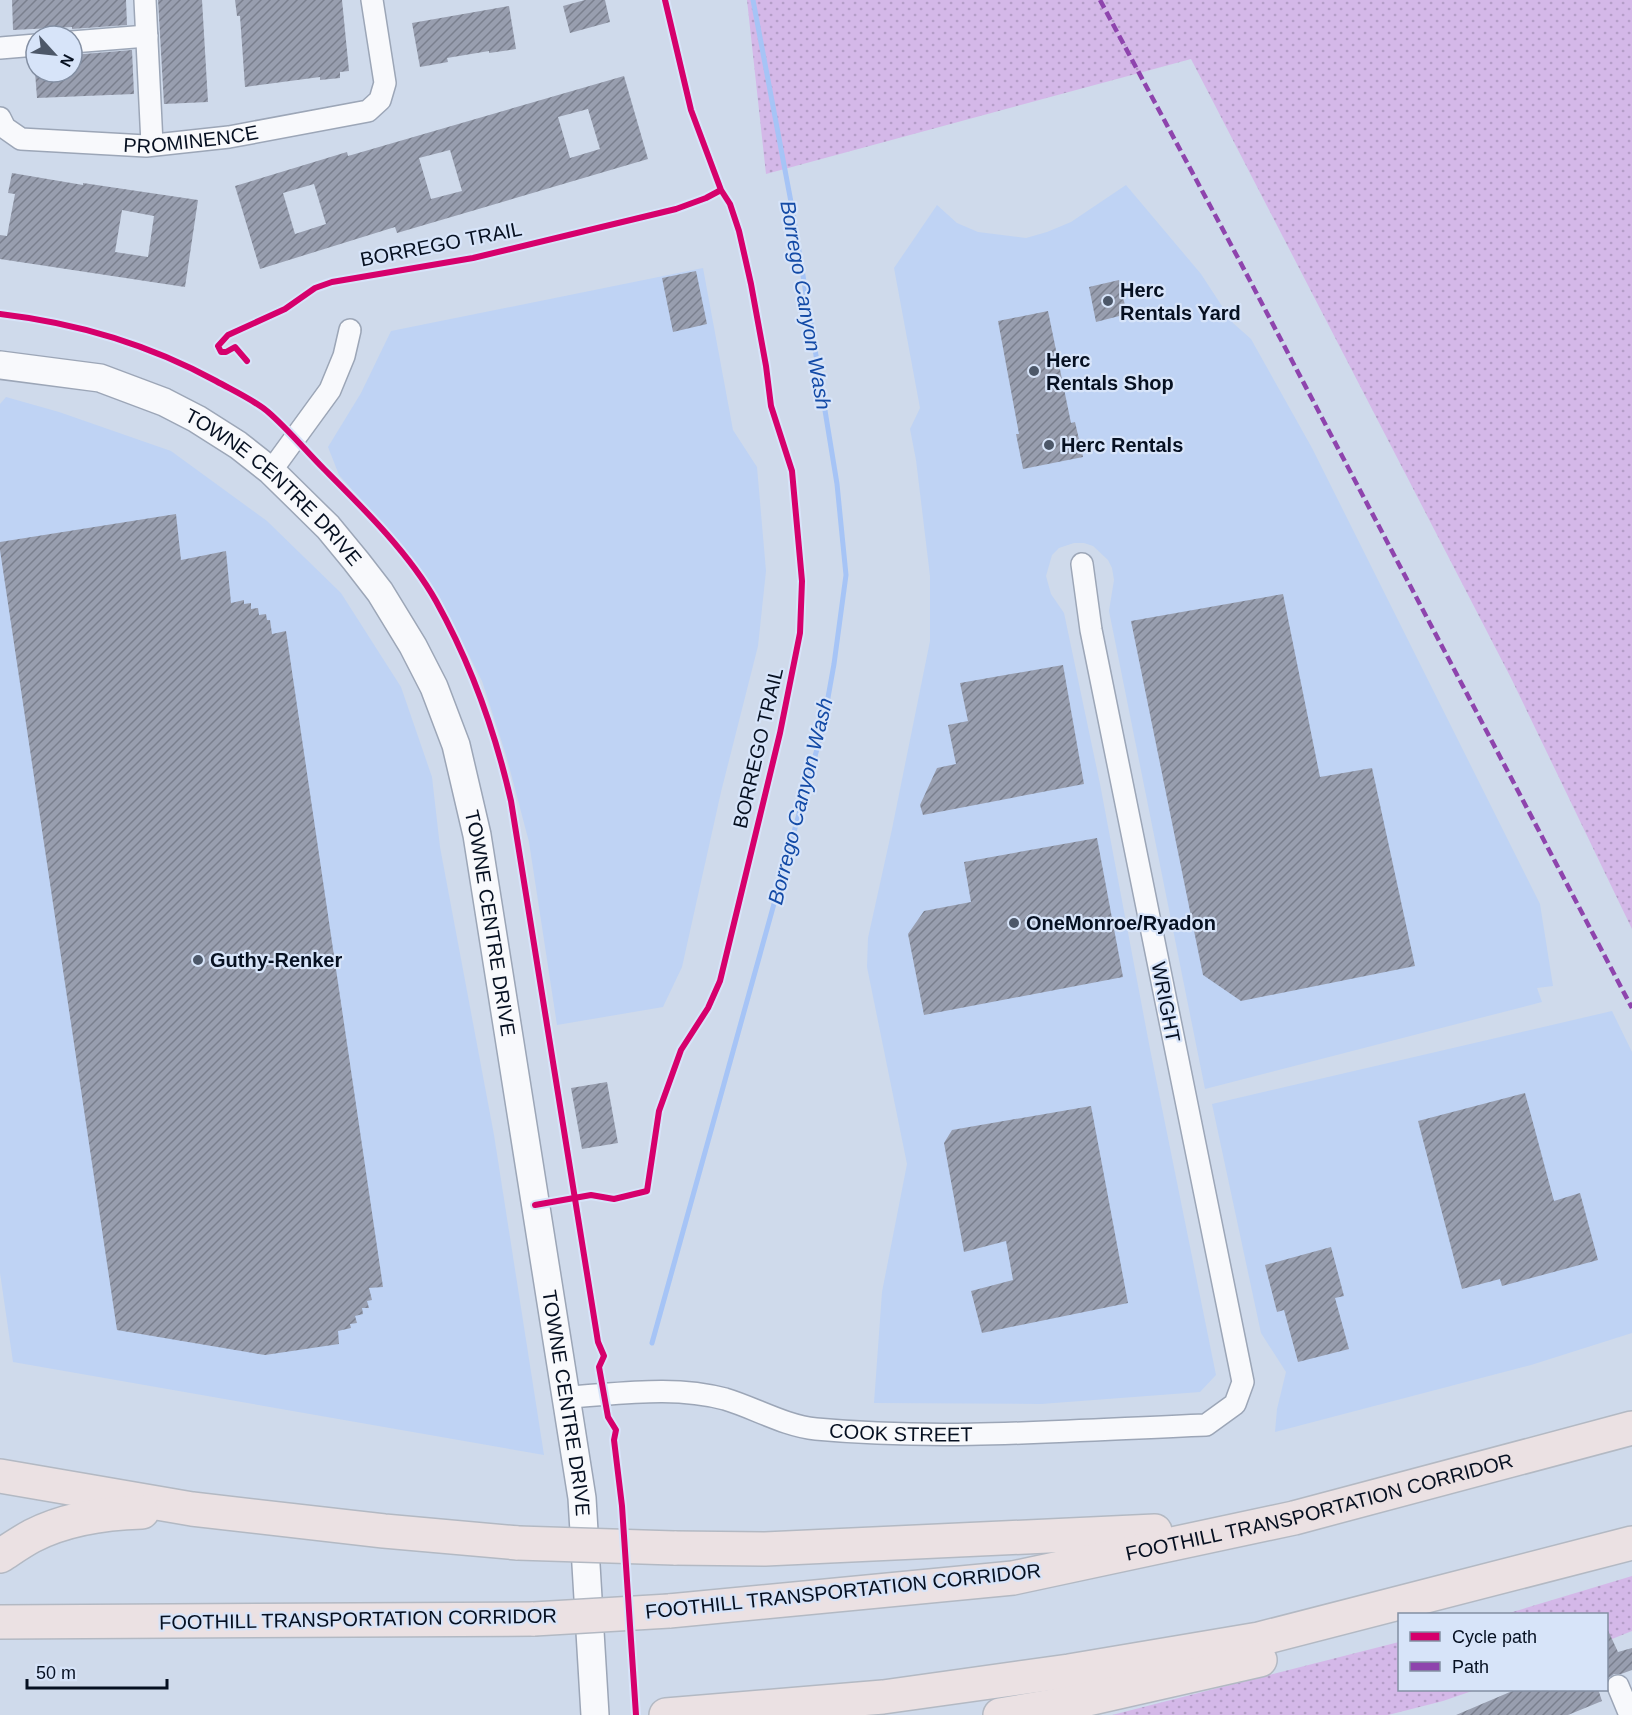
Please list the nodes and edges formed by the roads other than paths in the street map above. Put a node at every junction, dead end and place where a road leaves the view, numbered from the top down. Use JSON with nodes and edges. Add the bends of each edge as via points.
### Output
{"nodes":[{"id":1,"x":145,"y":0,"type":"edge"},
{"id":2,"x":372,"y":0,"type":"edge"},
{"id":3,"x":147,"y":36,"type":"junction"},
{"id":4,"x":84,"y":41,"type":"edge"},
{"id":5,"x":24,"y":46,"type":"edge"},
{"id":6,"x":0,"y":48,"type":"edge"},
{"id":7,"x":1,"y":120,"type":"edge"},
{"id":8,"x":152,"y":144,"type":"junction"},
{"id":9,"x":350,"y":330,"type":"dead end"},
{"id":10,"x":6,"y":365,"type":"edge"},
{"id":11,"x":271,"y":471,"type":"junction"},
{"id":12,"x":1082,"y":564,"type":"dead end"},
{"id":13,"x":567,"y":1397,"type":"junction"},
{"id":14,"x":1235,"y":1404,"type":"joint"},
{"id":15,"x":1632,"y":1428,"type":"edge"},
{"id":16,"x":0,"y":1476,"type":"edge"},
{"id":17,"x":192,"y":1509,"type":"junction"},
{"id":18,"x":1294,"y":1518,"type":"junction"},
{"id":19,"x":1628,"y":1545,"type":"edge"},
{"id":20,"x":0,"y":1556,"type":"edge"},
{"id":21,"x":1440,"y":1613,"type":"edge"},
{"id":22,"x":0,"y":1622,"type":"edge"},
{"id":23,"x":1398,"y":1626,"type":"edge"},
{"id":24,"x":1618,"y":1686,"type":"dead end"},
{"id":25,"x":674,"y":1714,"type":"edge"},
{"id":26,"x":595,"y":1715,"type":"edge"},
{"id":27,"x":666,"y":1715,"type":"edge"},
{"id":28,"x":1000,"y":1715,"type":"edge"},
{"id":29,"x":1630,"y":1715,"type":"edge"}],
"edges":[{"from":1,"to":3,"type":"street"},
{"from":2,"to":8,"type":"street","name":"PROMINENCE","via":[[385,83],[380,100],[368,111],[229,137]]},
{"from":3,"to":4,"type":"street"},
{"from":3,"to":8,"type":"street"},
{"from":5,"to":6,"type":"street"},
{"from":7,"to":8,"type":"street","name":"PROMINENCE","via":[[21,139]]},
{"from":9,"to":11,"type":"street","via":[[330,390]]},
{"from":10,"to":11,"type":"street","name":"TOWNE CENTRE DRIVE","via":[[100,378],[164,402],[238,445]]},
{"from":11,"to":13,"type":"street","name":"TOWNE CENTRE DRIVE","via":[[328,527],[380,592],[419,656],[456,745],[477,835]]},
{"from":12,"to":14,"type":"street","name":"WRIGHT","via":[[1091,630],[1243,1382]]},
{"from":13,"to":14,"type":"street","name":"COOK STREET","via":[[675,1391],[724,1399],[812,1428],[900,1434],[1206,1425]]},
{"from":13,"to":26,"type":"street","name":"TOWNE CENTRE DRIVE","via":[[582,1498]]},
{"from":15,"to":18,"type":"highway","name":"FOOTHILL TRANSPORTATION CORRIDOR"},
{"from":16,"to":17,"type":"highway"},
{"from":17,"to":18,"type":"highway","bridge":true,"via":[[518,1543],[765,1549],[1137,1533]]},
{"from":17,"to":20,"type":"highway","via":[[116,1513],[74,1522],[33,1535]]},
{"from":18,"to":22,"type":"highway","name":"FOOTHILL TRANSPORTATION CORRIDOR","bridge":true,"via":[[1013,1578],[669,1611],[534,1618]]},
{"from":19,"to":21,"type":"highway"},
{"from":19,"to":25,"type":"highway","via":[[1259,1639],[895,1696]]},
{"from":23,"to":28,"type":"highway","via":[[1070,1704]]},
{"from":24,"to":29,"type":"street"},
{"from":25,"to":27,"type":"highway"}]}
